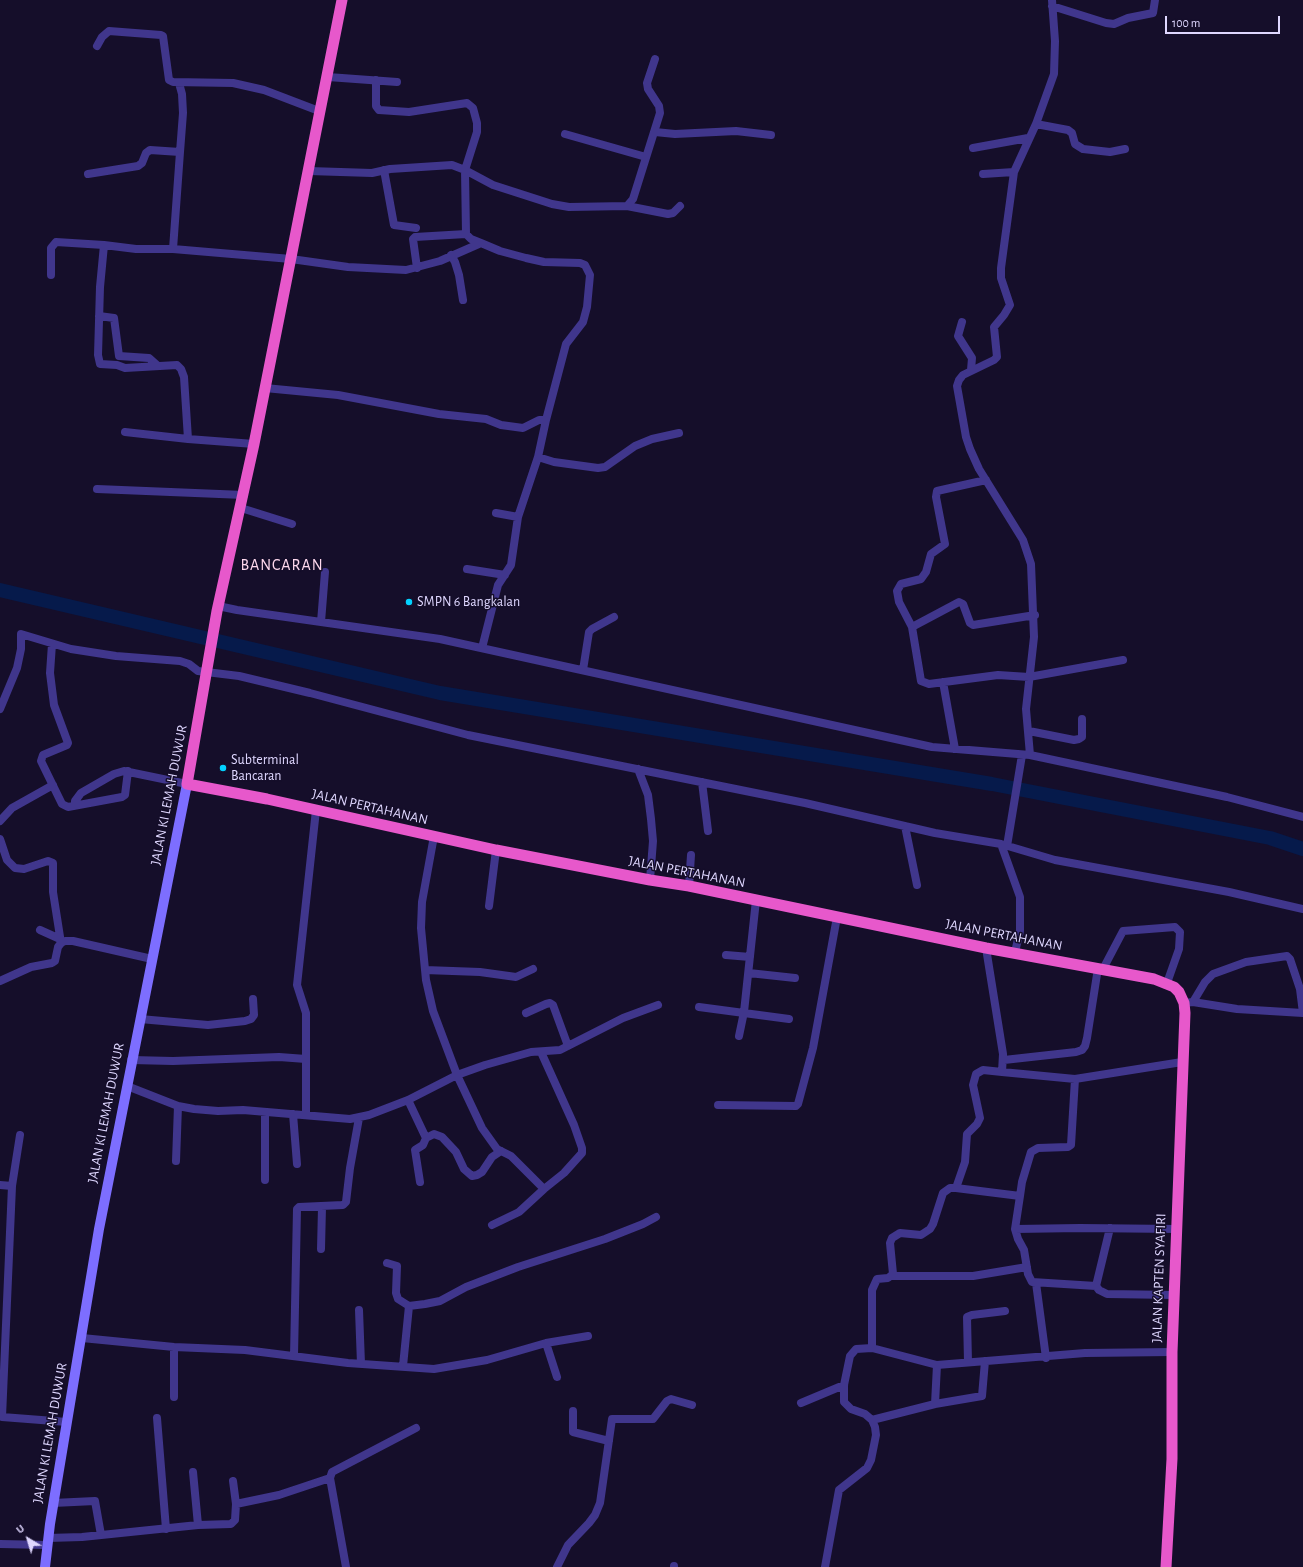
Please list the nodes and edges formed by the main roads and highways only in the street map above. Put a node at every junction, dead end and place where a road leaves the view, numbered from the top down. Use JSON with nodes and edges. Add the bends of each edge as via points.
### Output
{"nodes":[{"id":1,"x":342,"y":0,"type":"edge"},
{"id":2,"x":187,"y":784,"type":"junction"},
{"id":3,"x":1179,"y":992,"type":"joint"},
{"id":4,"x":45,"y":1567,"type":"edge"},
{"id":5,"x":1166,"y":1567,"type":"edge"}],
"edges":[{"from":1,"to":2,"type":"highway","name":"JALAN KI LEMAH DUWUR","via":[[244,495],[218,608]]},
{"from":2,"to":3,"type":"highway","name":"JALAN PERTAHANAN","via":[[496,850],[1101,969],[1167,983]]},
{"from":2,"to":4,"type":"main road","name":"JALAN KI LEMAH DUWUR","via":[[99,1229]]},
{"from":3,"to":5,"type":"highway","name":"JALAN KAPTEN SYAFIRI","via":[[1188,1002],[1182,1062],[1172,1352],[1172,1459]]}]}
